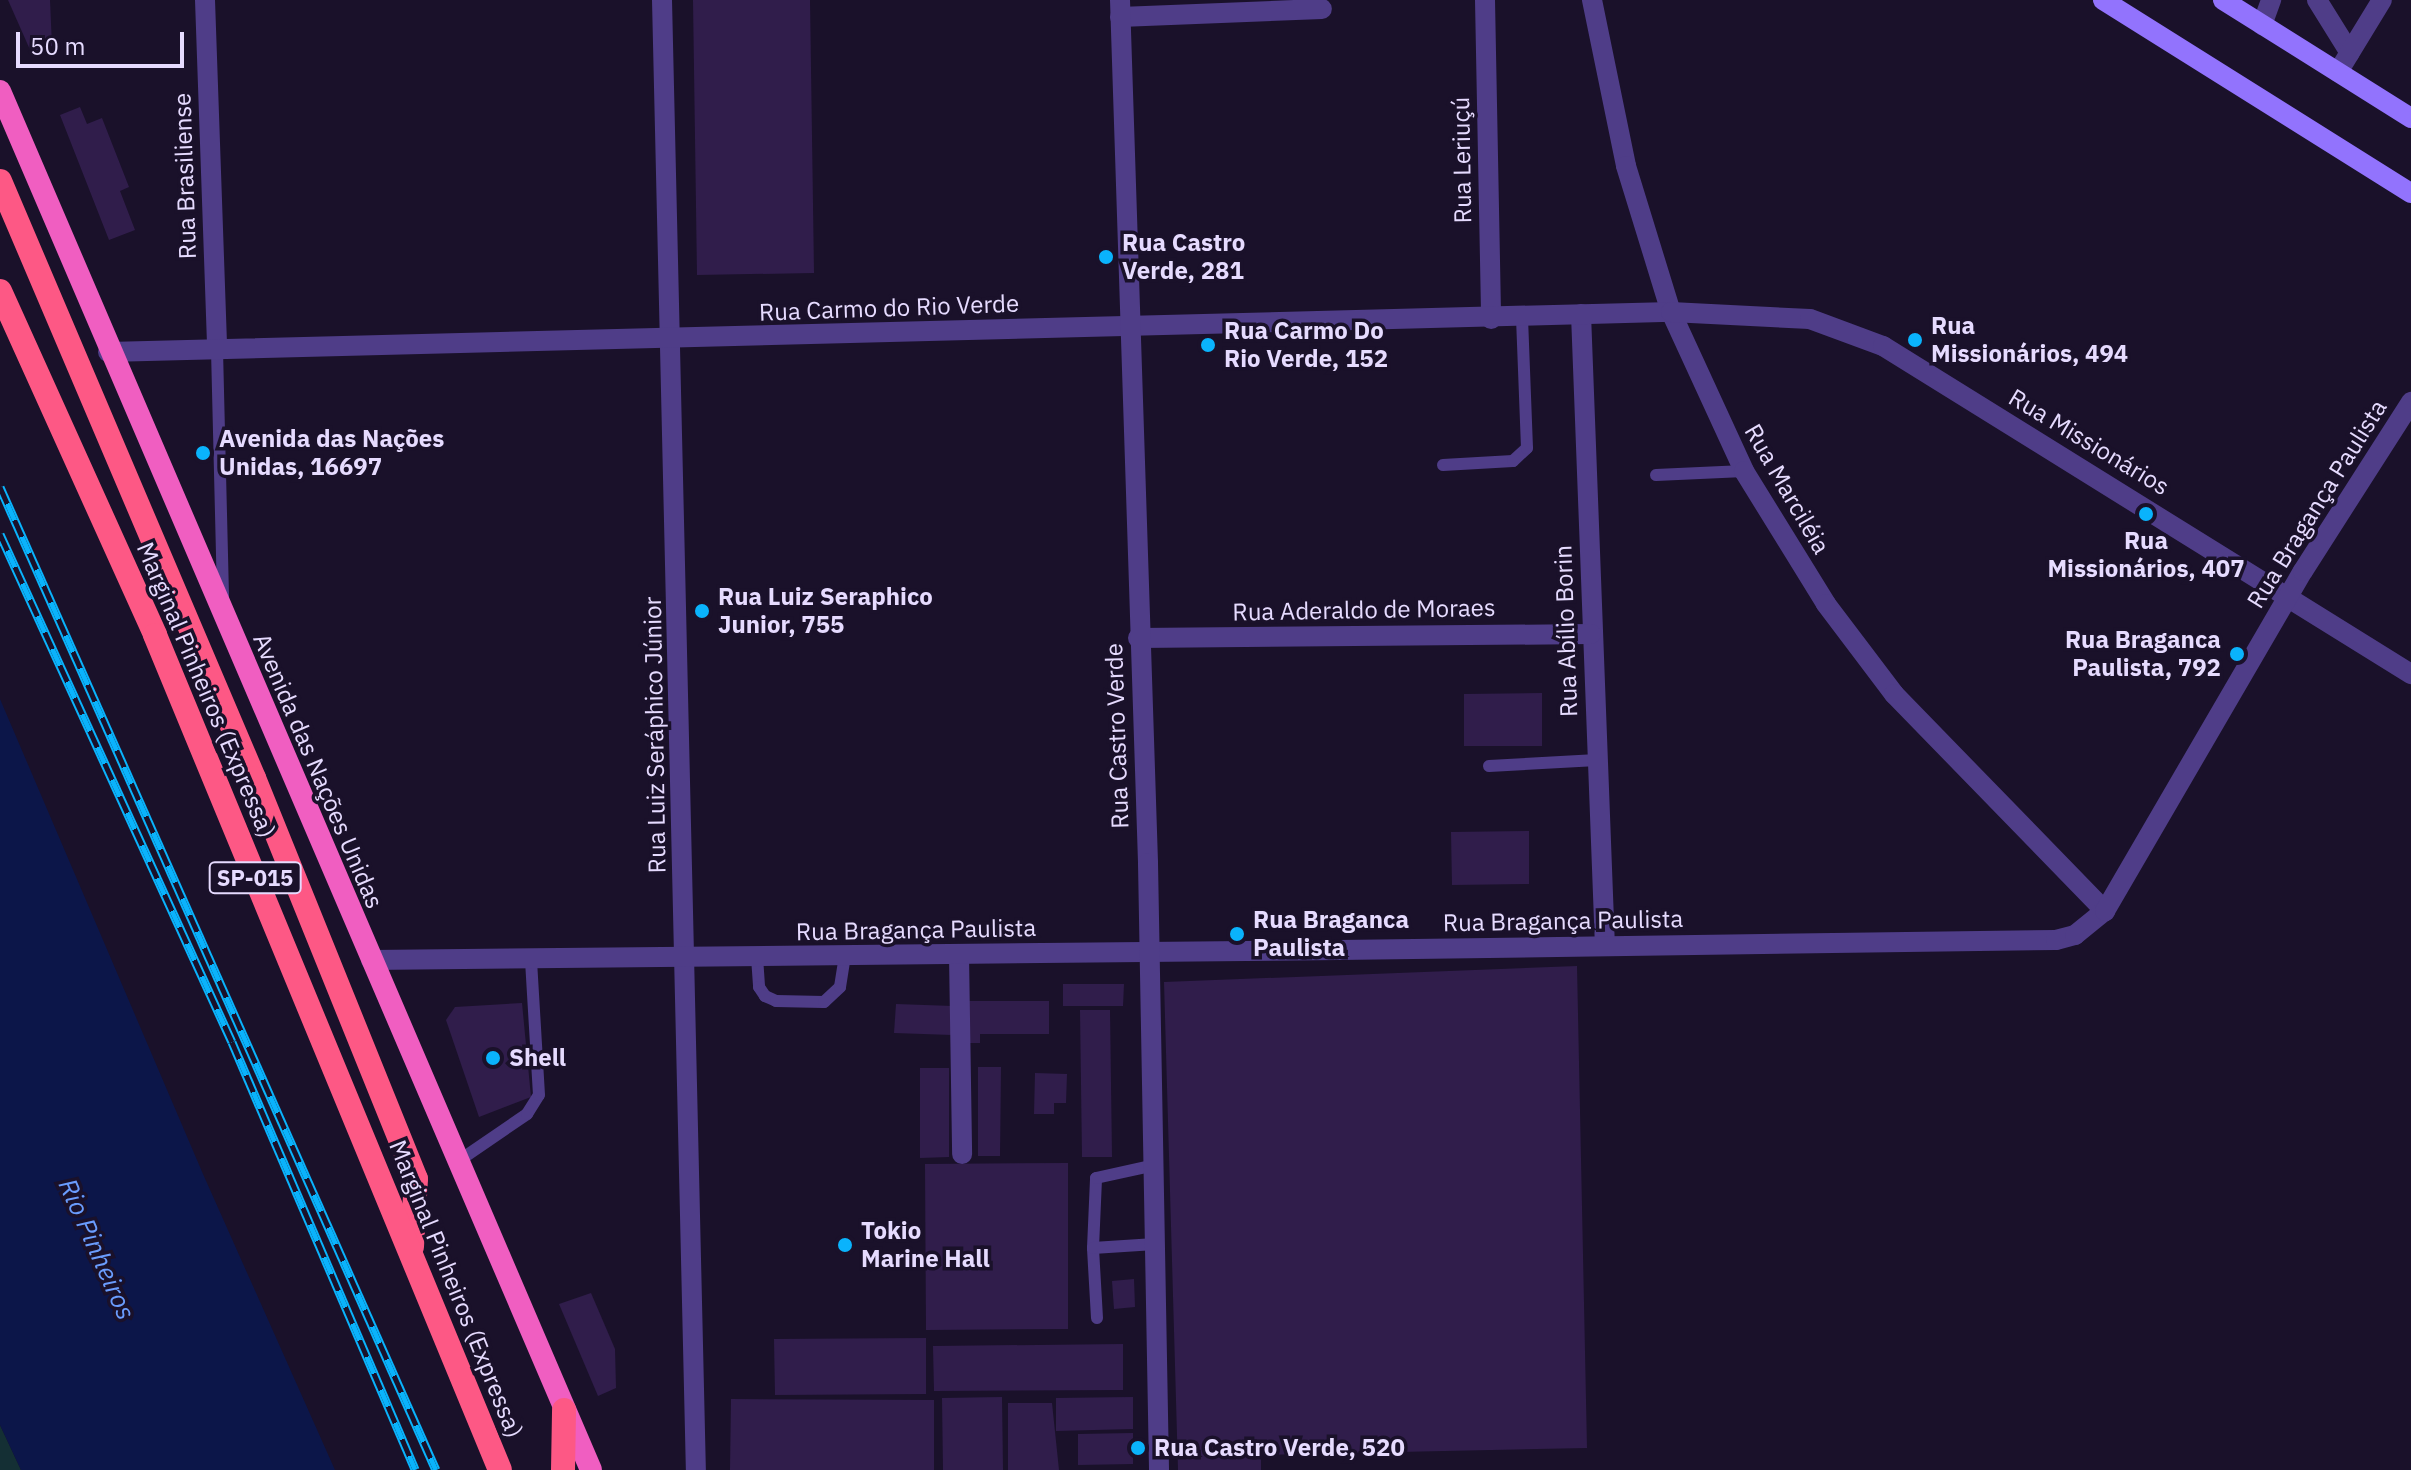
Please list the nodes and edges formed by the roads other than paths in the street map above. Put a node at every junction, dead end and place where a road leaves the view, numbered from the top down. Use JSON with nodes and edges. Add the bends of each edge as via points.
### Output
{"nodes":[{"id":1,"x":205,"y":0,"type":"edge"},
{"id":2,"x":662,"y":0,"type":"edge"},
{"id":3,"x":1485,"y":0,"type":"edge"},
{"id":4,"x":1592,"y":0,"type":"edge"},
{"id":5,"x":2103,"y":0,"type":"edge"},
{"id":6,"x":2223,"y":0,"type":"edge"},
{"id":7,"x":2271,"y":0,"type":"edge"},
{"id":8,"x":2317,"y":0,"type":"edge"},
{"id":9,"x":2382,"y":0,"type":"edge"},
{"id":10,"x":1120,"y":9,"type":"edge"},
{"id":11,"x":1322,"y":9,"type":"dead end"},
{"id":12,"x":2262,"y":25,"type":"junction"},
{"id":13,"x":2350,"y":53,"type":"junction"},
{"id":14,"x":2338,"y":72,"type":"junction"},
{"id":15,"x":0,"y":91,"type":"edge"},
{"id":16,"x":2411,"y":118,"type":"edge"},
{"id":17,"x":0,"y":181,"type":"edge"},
{"id":18,"x":2411,"y":193,"type":"edge"},
{"id":19,"x":0,"y":291,"type":"edge"},
{"id":20,"x":1671,"y":312,"type":"junction"},
{"id":21,"x":1581,"y":314,"type":"junction"},
{"id":22,"x":1522,"y":318,"type":"junction"},
{"id":23,"x":1491,"y":319,"type":"junction"},
{"id":24,"x":1133,"y":327,"type":"junction"},
{"id":25,"x":673,"y":341,"type":"junction"},
{"id":26,"x":217,"y":350,"type":"junction"},
{"id":27,"x":108,"y":352,"type":"junction"},
{"id":28,"x":2411,"y":402,"type":"edge"},
{"id":29,"x":1443,"y":465,"type":"dead end"},
{"id":30,"x":1744,"y":471,"type":"junction"},
{"id":31,"x":1656,"y":475,"type":"dead end"},
{"id":32,"x":2289,"y":596,"type":"junction"},
{"id":33,"x":223,"y":616,"type":"junction"},
{"id":34,"x":1591,"y":634,"type":"junction"},
{"id":35,"x":1138,"y":638,"type":"junction"},
{"id":36,"x":2411,"y":674,"type":"edge"},
{"id":37,"x":1597,"y":760,"type":"junction"},
{"id":38,"x":1489,"y":766,"type":"dead end"},
{"id":39,"x":2105,"y":911,"type":"junction"},
{"id":40,"x":1605,"y":946,"type":"junction"},
{"id":41,"x":1150,"y":953,"type":"junction"},
{"id":42,"x":959,"y":955,"type":"junction"},
{"id":43,"x":845,"y":956,"type":"junction"},
{"id":44,"x":757,"y":957,"type":"junction"},
{"id":45,"x":685,"y":958,"type":"junction"},
{"id":46,"x":531,"y":959,"type":"junction"},
{"id":47,"x":371,"y":960,"type":"junction"},
{"id":48,"x":962,"y":1154,"type":"dead end"},
{"id":49,"x":457,"y":1162,"type":"junction"},
{"id":50,"x":1155,"y":1165,"type":"junction"},
{"id":51,"x":1155,"y":1244,"type":"junction"},
{"id":52,"x":1093,"y":1248,"type":"junction"},
{"id":53,"x":412,"y":1252,"type":"junction"},
{"id":54,"x":1097,"y":1318,"type":"dead end"},
{"id":55,"x":564,"y":1410,"type":"junction"},
{"id":56,"x":500,"y":1470,"type":"edge"},
{"id":57,"x":563,"y":1470,"type":"edge"},
{"id":58,"x":591,"y":1470,"type":"edge"},
{"id":59,"x":696,"y":1470,"type":"edge"},
{"id":60,"x":1159,"y":1470,"type":"edge"}],
"edges":[{"from":1,"to":26,"type":"street","name":"Rua Brasiliense"},
{"from":2,"to":25,"type":"street","name":"Rua Luiz Seráphico Júnior"},
{"from":3,"to":23,"type":"street","name":"Rua Leriuçú"},
{"from":4,"to":20,"type":"street","name":"Rua Marciléia","via":[[1626,166]]},
{"from":5,"to":18,"type":"main road"},
{"from":6,"to":12,"type":"main road"},
{"from":7,"to":12,"type":"street"},
{"from":8,"to":13,"type":"street"},
{"from":9,"to":13,"type":"street"},
{"from":10,"to":11,"type":"street"},
{"from":10,"to":24,"type":"street","name":"Rua Castro Verde"},
{"from":12,"to":14,"type":"main road"},
{"from":13,"to":14,"type":"street"},
{"from":14,"to":16,"type":"main road"},
{"from":15,"to":27,"type":"highway","name":"Avenida das Nações Unidas"},
{"from":17,"to":53,"type":"highway","via":[[416,1179]]},
{"from":19,"to":53,"type":"highway","name":"Marginal Pinheiros (Expressa)","number":"SP-015","via":[[155,635]]},
{"from":20,"to":21,"type":"street","name":"Rua Carmo do Rio Verde"},
{"from":20,"to":30,"type":"street","name":"Rua Marciléia"},
{"from":20,"to":32,"type":"street","name":"Rua Missionários","via":[[1810,319],[1883,346]]},
{"from":21,"to":22,"type":"street","name":"Rua Carmo do Rio Verde"},
{"from":21,"to":34,"type":"street","name":"Rua Abílio Borin"},
{"from":22,"to":23,"type":"street","name":"Rua Carmo do Rio Verde"},
{"from":22,"to":29,"type":"lane","via":[[1527,448],[1513,461]]},
{"from":23,"to":24,"type":"street","name":"Rua Carmo do Rio Verde"},
{"from":24,"to":25,"type":"street","name":"Rua Carmo do Rio Verde"},
{"from":24,"to":35,"type":"street","name":"Rua Castro Verde"},
{"from":25,"to":26,"type":"street","name":"Rua Carmo do Rio Verde"},
{"from":25,"to":45,"type":"street","name":"Rua Luiz Seráphico Júnior"},
{"from":26,"to":27,"type":"street","name":"Rua Carmo do Rio Verde"},
{"from":26,"to":33,"type":"lane"},
{"from":27,"to":33,"type":"highway","name":"Avenida das Nações Unidas"},
{"from":28,"to":32,"type":"street","name":"Rua Bragança Paulista"},
{"from":30,"to":31,"type":"lane"},
{"from":30,"to":39,"type":"street","name":"Rua Marciléia","via":[[1787,546],[1894,694]]},
{"from":32,"to":36,"type":"street","name":"Rua Missionários"},
{"from":32,"to":39,"type":"street","name":"Rua Bragança Paulista"},
{"from":33,"to":47,"type":"highway","name":"Avenida das Nações Unidas"},
{"from":34,"to":35,"type":"street","name":"Rua Aderaldo de Moraes"},
{"from":34,"to":37,"type":"street","name":"Rua Abílio Borin"},
{"from":35,"to":41,"type":"street","name":"Rua Castro Verde"},
{"from":37,"to":38,"type":"lane"},
{"from":37,"to":40,"type":"street","name":"Rua Abílio Borin"},
{"from":39,"to":40,"type":"street","name":"Rua Bragança Paulista","via":[[2088,928],[2056,940]]},
{"from":40,"to":41,"type":"street","name":"Rua Bragança Paulista"},
{"from":41,"to":42,"type":"street","name":"Rua Bragança Paulista"},
{"from":41,"to":50,"type":"street","name":"Rua Castro Verde"},
{"from":42,"to":43,"type":"street","name":"Rua Bragança Paulista"},
{"from":42,"to":48,"type":"street"},
{"from":43,"to":44,"type":"street","name":"Rua Bragança Paulista"},
{"from":43,"to":44,"type":"lane","via":[[840,987],[824,1002],[765,996],[759,987]]},
{"from":44,"to":45,"type":"street","name":"Rua Bragança Paulista"},
{"from":45,"to":46,"type":"street","name":"Rua Bragança Paulista"},
{"from":45,"to":59,"type":"street","name":"Rua Luiz Seráphico Júnior"},
{"from":46,"to":47,"type":"street","name":"Rua Bragança Paulista"},
{"from":46,"to":49,"type":"lane","via":[[539,1095],[527,1114]]},
{"from":47,"to":49,"type":"highway","name":"Avenida das Nações Unidas"},
{"from":49,"to":55,"type":"highway","name":"Avenida das Nações Unidas"},
{"from":50,"to":51,"type":"street","name":"Rua Castro Verde"},
{"from":50,"to":52,"type":"lane","via":[[1096,1178]]},
{"from":51,"to":52,"type":"lane"},
{"from":51,"to":60,"type":"street","name":"Rua Castro Verde"},
{"from":52,"to":54,"type":"lane"},
{"from":53,"to":56,"type":"highway","name":"Marginal Pinheiros (Expressa)","number":"SP-015"},
{"from":55,"to":57,"type":"highway"},
{"from":55,"to":58,"type":"highway","name":"Avenida das Nações Unidas"}]}
